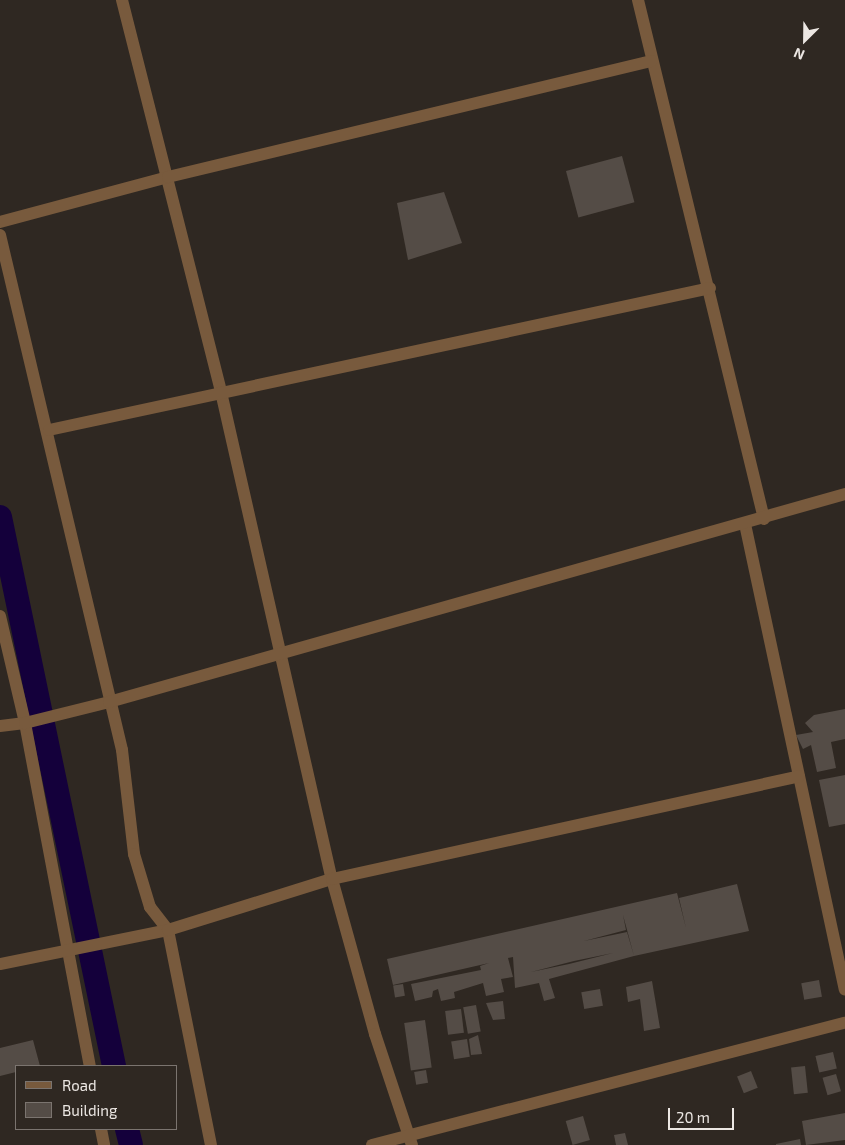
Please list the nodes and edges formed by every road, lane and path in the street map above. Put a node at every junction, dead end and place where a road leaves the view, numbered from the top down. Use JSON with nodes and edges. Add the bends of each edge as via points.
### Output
{"nodes":[{"id":1,"x":122,"y":0,"type":"edge"},
{"id":2,"x":638,"y":0,"type":"edge"},
{"id":3,"x":651,"y":61,"type":"junction"},
{"id":4,"x":168,"y":177,"type":"junction"},
{"id":5,"x":0,"y":222,"type":"edge"},
{"id":6,"x":0,"y":235,"type":"edge"},
{"id":7,"x":710,"y":288,"type":"junction"},
{"id":8,"x":221,"y":392,"type":"junction"},
{"id":9,"x":49,"y":430,"type":"junction"},
{"id":10,"x":845,"y":494,"type":"edge"},
{"id":11,"x":764,"y":519,"type":"junction"},
{"id":12,"x":745,"y":524,"type":"junction"},
{"id":13,"x":0,"y":616,"type":"edge"},
{"id":14,"x":279,"y":655,"type":"junction"},
{"id":15,"x":109,"y":702,"type":"junction"},
{"id":16,"x":25,"y":723,"type":"junction"},
{"id":17,"x":0,"y":726,"type":"edge"},
{"id":18,"x":800,"y":776,"type":"junction"},
{"id":19,"x":332,"y":879,"type":"junction"},
{"id":20,"x":168,"y":930,"type":"junction"},
{"id":21,"x":68,"y":951,"type":"junction"},
{"id":22,"x":0,"y":964,"type":"edge"},
{"id":23,"x":844,"y":980,"type":"edge"},
{"id":24,"x":845,"y":1023,"type":"edge"},
{"id":25,"x":90,"y":1065,"type":"edge"},
{"id":26,"x":101,"y":1130,"type":"edge"},
{"id":27,"x":411,"y":1140,"type":"edge"},
{"id":28,"x":104,"y":1145,"type":"edge"},
{"id":29,"x":211,"y":1145,"type":"edge"},
{"id":30,"x":372,"y":1145,"type":"edge"}],
"edges":[{"from":1,"to":4,"type":"street"},
{"from":2,"to":3,"type":"street"},
{"from":3,"to":4,"type":"street"},
{"from":3,"to":7,"type":"street"},
{"from":4,"to":5,"type":"street"},
{"from":4,"to":8,"type":"street"},
{"from":6,"to":9,"type":"street"},
{"from":7,"to":8,"type":"street"},
{"from":7,"to":11,"type":"street"},
{"from":8,"to":9,"type":"street"},
{"from":8,"to":14,"type":"street"},
{"from":9,"to":15,"type":"street"},
{"from":10,"to":11,"type":"street"},
{"from":11,"to":12,"type":"street"},
{"from":12,"to":14,"type":"street"},
{"from":12,"to":18,"type":"street"},
{"from":13,"to":16,"type":"street"},
{"from":14,"to":15,"type":"street"},
{"from":14,"to":19,"type":"street"},
{"from":15,"to":16,"type":"street"},
{"from":15,"to":20,"type":"street","via":[[122,750],[126,803],[141,884],[150,907]]},
{"from":16,"to":17,"type":"street"},
{"from":16,"to":21,"type":"street"},
{"from":18,"to":19,"type":"street"},
{"from":18,"to":23,"type":"street"},
{"from":19,"to":20,"type":"street"},
{"from":19,"to":27,"type":"street","via":[[375,1034]]},
{"from":20,"to":21,"type":"street"},
{"from":20,"to":29,"type":"street"},
{"from":21,"to":22,"type":"street"},
{"from":21,"to":25,"type":"street"},
{"from":24,"to":27,"type":"street"},
{"from":26,"to":28,"type":"street"},
{"from":27,"to":30,"type":"street"}]}
